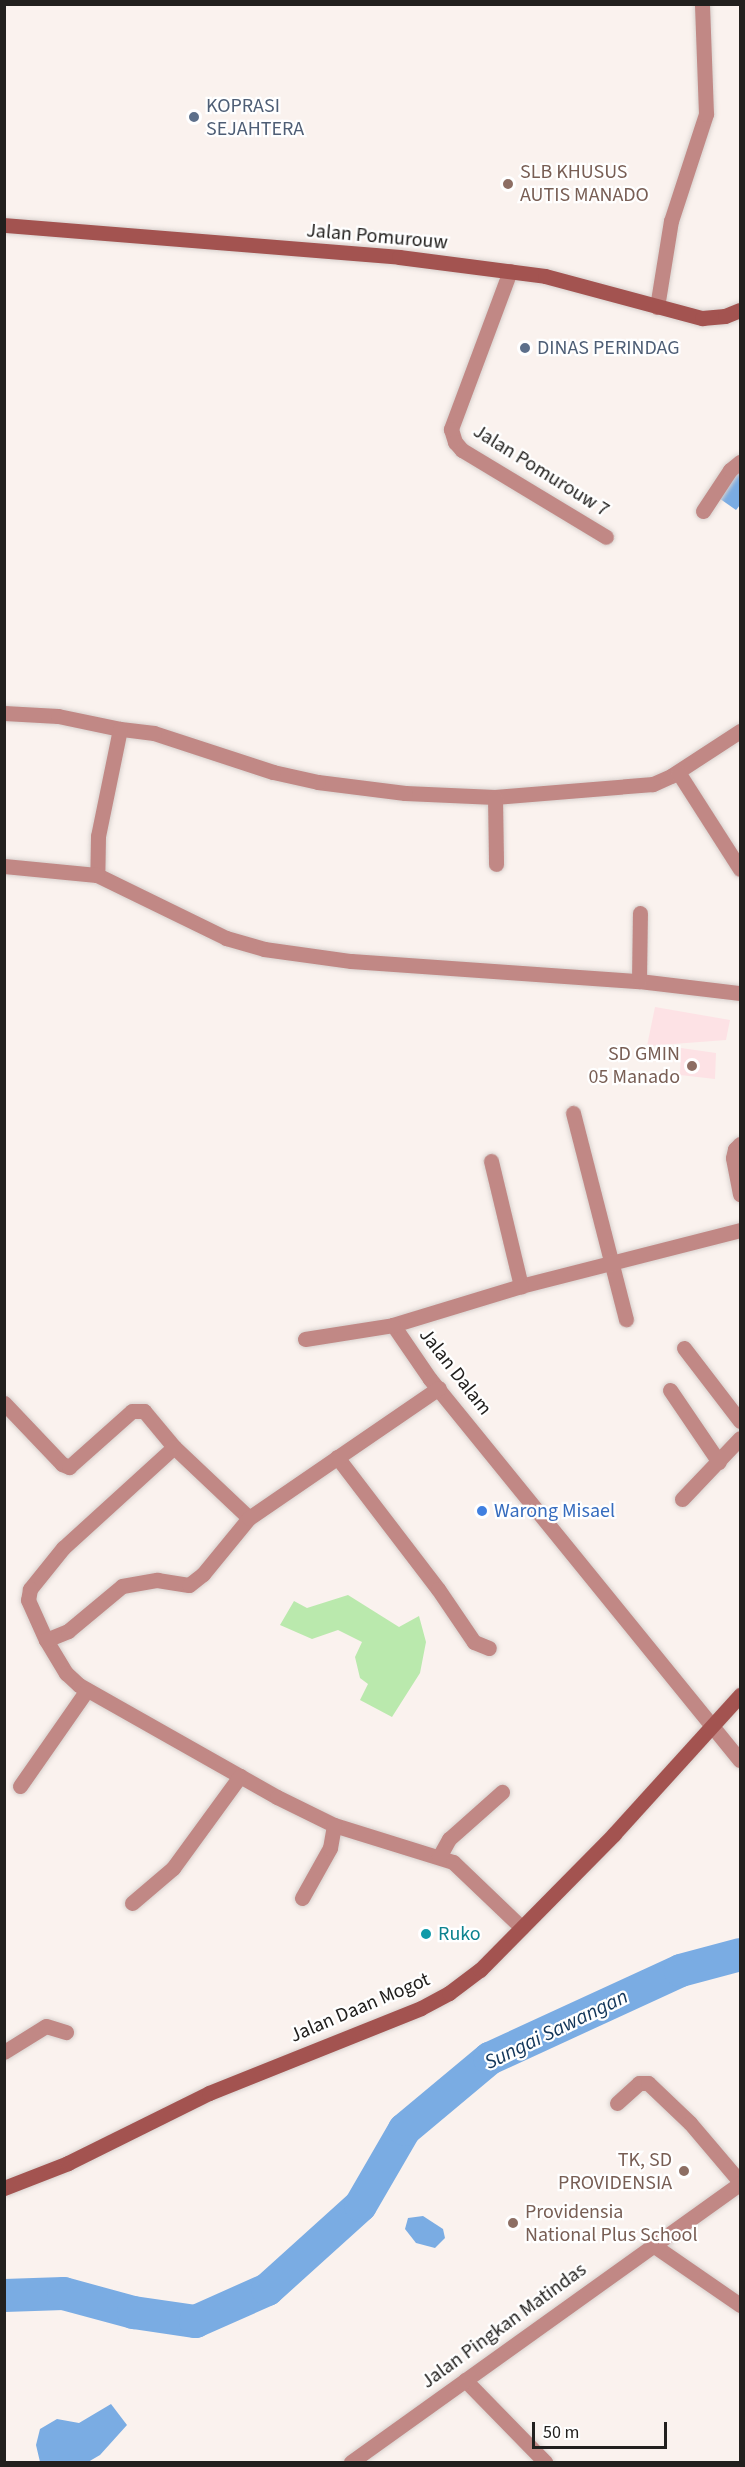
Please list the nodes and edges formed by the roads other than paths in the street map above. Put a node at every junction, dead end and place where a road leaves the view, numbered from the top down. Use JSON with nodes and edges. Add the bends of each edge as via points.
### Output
{"nodes":[{"id":1,"x":702,"y":4,"type":"edge"},
{"id":2,"x":4,"y":225,"type":"edge"},
{"id":3,"x":510,"y":271,"type":"junction"},
{"id":4,"x":657,"y":307,"type":"junction"},
{"id":5,"x":741,"y":310,"type":"edge"},
{"id":6,"x":741,"y":462,"type":"edge"},
{"id":7,"x":702,"y":511,"type":"dead end"},
{"id":8,"x":606,"y":537,"type":"dead end"},
{"id":9,"x":4,"y":713,"type":"edge"},
{"id":10,"x":120,"y":729,"type":"junction"},
{"id":11,"x":741,"y":731,"type":"edge"},
{"id":12,"x":678,"y":772,"type":"junction"},
{"id":13,"x":495,"y":798,"type":"junction"},
{"id":14,"x":496,"y":864,"type":"dead end"},
{"id":15,"x":4,"y":866,"type":"edge"},
{"id":16,"x":741,"y":869,"type":"edge"},
{"id":17,"x":97,"y":875,"type":"junction"},
{"id":18,"x":640,"y":913,"type":"dead end"},
{"id":19,"x":639,"y":981,"type":"junction"},
{"id":20,"x":741,"y":993,"type":"edge"},
{"id":21,"x":573,"y":1113,"type":"dead end"},
{"id":22,"x":741,"y":1144,"type":"edge"},
{"id":23,"x":492,"y":1161,"type":"dead end"},
{"id":24,"x":741,"y":1194,"type":"edge"},
{"id":25,"x":741,"y":1230,"type":"edge"},
{"id":26,"x":614,"y":1262,"type":"junction"},
{"id":27,"x":521,"y":1286,"type":"junction"},
{"id":28,"x":626,"y":1319,"type":"dead end"},
{"id":29,"x":393,"y":1325,"type":"junction"},
{"id":30,"x":305,"y":1339,"type":"dead end"},
{"id":31,"x":684,"y":1348,"type":"dead end"},
{"id":32,"x":439,"y":1388,"type":"junction"},
{"id":33,"x":670,"y":1390,"type":"dead end"},
{"id":34,"x":4,"y":1403,"type":"edge"},
{"id":35,"x":741,"y":1421,"type":"edge"},
{"id":36,"x":741,"y":1438,"type":"edge"},
{"id":37,"x":174,"y":1447,"type":"junction"},
{"id":38,"x":337,"y":1457,"type":"junction"},
{"id":39,"x":719,"y":1462,"type":"junction"},
{"id":40,"x":682,"y":1499,"type":"dead end"},
{"id":41,"x":249,"y":1518,"type":"junction"},
{"id":42,"x":46,"y":1640,"type":"junction"},
{"id":43,"x":489,"y":1648,"type":"dead end"},
{"id":44,"x":87,"y":1690,"type":"junction"},
{"id":45,"x":741,"y":1695,"type":"edge"},
{"id":46,"x":712,"y":1724,"type":"junction"},
{"id":47,"x":741,"y":1760,"type":"edge"},
{"id":48,"x":240,"y":1776,"type":"junction"},
{"id":49,"x":20,"y":1786,"type":"dead end"},
{"id":50,"x":502,"y":1792,"type":"dead end"},
{"id":51,"x":334,"y":1825,"type":"junction"},
{"id":52,"x":438,"y":1857,"type":"junction"},
{"id":53,"x":302,"y":1898,"type":"dead end"},
{"id":54,"x":132,"y":1903,"type":"dead end"},
{"id":55,"x":522,"y":1928,"type":"junction"},
{"id":56,"x":66,"y":2032,"type":"dead end"},
{"id":57,"x":4,"y":2052,"type":"edge"},
{"id":58,"x":617,"y":2103,"type":"dead end"},
{"id":59,"x":741,"y":2183,"type":"edge"},
{"id":60,"x":4,"y":2188,"type":"edge"},
{"id":61,"x":653,"y":2244,"type":"junction"},
{"id":62,"x":741,"y":2305,"type":"edge"},
{"id":63,"x":465,"y":2380,"type":"junction"},
{"id":64,"x":351,"y":2463,"type":"edge"},
{"id":65,"x":545,"y":2463,"type":"edge"}],
"edges":[{"from":1,"to":4,"type":"street","via":[[706,114],[671,221]]},
{"from":2,"to":3,"type":"main road","name":"Jalan Pomurouw","via":[[399,257]]},
{"from":3,"to":4,"type":"main road","name":"Jalan Pomurouw","via":[[545,276]]},
{"from":3,"to":8,"type":"street","name":"Jalan Pomurouw 7","via":[[451,429],[455,442],[462,450]]},
{"from":4,"to":5,"type":"main road","name":"Jalan Pomurouw","via":[[702,318]]},
{"from":6,"to":7,"type":"street","via":[[730,470]]},
{"from":9,"to":10,"type":"street","via":[[58,716]]},
{"from":10,"to":13,"type":"street","via":[[154,733],[273,772],[318,782],[405,793]]},
{"from":10,"to":17,"type":"street","via":[[98,836]]},
{"from":11,"to":12,"type":"street"},
{"from":12,"to":13,"type":"street","via":[[653,784],[628,788]]},
{"from":12,"to":16,"type":"street"},
{"from":13,"to":14,"type":"street"},
{"from":15,"to":17,"type":"street"},
{"from":17,"to":19,"type":"street","via":[[226,938],[264,949],[351,961]]},
{"from":18,"to":19,"type":"street"},
{"from":19,"to":20,"type":"street"},
{"from":21,"to":26,"type":"street"},
{"from":22,"to":24,"type":"street","via":[[735,1149],[734,1158]]},
{"from":23,"to":27,"type":"street"},
{"from":25,"to":26,"type":"street","name":"Jalan Dalam"},
{"from":26,"to":27,"type":"street","name":"Jalan Dalam"},
{"from":26,"to":28,"type":"street"},
{"from":27,"to":29,"type":"street","name":"Jalan Dalam"},
{"from":29,"to":30,"type":"street"},
{"from":29,"to":32,"type":"street","name":"Jalan Dalam"},
{"from":31,"to":35,"type":"street"},
{"from":32,"to":38,"type":"street"},
{"from":32,"to":46,"type":"street","name":"Jalan Dalam"},
{"from":33,"to":39,"type":"street"},
{"from":34,"to":37,"type":"street","via":[[66,1467],[72,1466],[132,1411],[144,1411]]},
{"from":36,"to":39,"type":"street"},
{"from":37,"to":41,"type":"street"},
{"from":37,"to":42,"type":"street","via":[[63,1548],[30,1588],[28,1600]]},
{"from":38,"to":41,"type":"street"},
{"from":38,"to":43,"type":"street","via":[[474,1642]]},
{"from":39,"to":40,"type":"street"},
{"from":41,"to":42,"type":"street","via":[[203,1574],[189,1585],[157,1580],[122,1586],[68,1631]]},
{"from":42,"to":44,"type":"street","via":[[66,1673]]},
{"from":44,"to":48,"type":"street"},
{"from":44,"to":49,"type":"street"},
{"from":45,"to":46,"type":"main road","name":"Jalan Daan Mogot"},
{"from":46,"to":47,"type":"street","name":"Jalan Dalam"},
{"from":46,"to":55,"type":"main road","name":"Jalan Daan Mogot","via":[[614,1834]]},
{"from":48,"to":51,"type":"street"},
{"from":48,"to":54,"type":"street","via":[[173,1868]]},
{"from":50,"to":52,"type":"street","via":[[449,1839]]},
{"from":51,"to":52,"type":"street"},
{"from":51,"to":53,"type":"street","via":[[330,1848]]},
{"from":52,"to":55,"type":"street","via":[[461,1866]]},
{"from":55,"to":60,"type":"main road","name":"Jalan Daan Mogot","via":[[480,1970],[421,2008],[209,2093],[68,2163]]},
{"from":56,"to":57,"type":"street","via":[[46,2026]]},
{"from":58,"to":59,"type":"street","via":[[639,2083],[648,2083],[690,2122]]},
{"from":59,"to":61,"type":"street","name":"Jalan Pingkan Matindas"},
{"from":61,"to":62,"type":"street"},
{"from":61,"to":63,"type":"street","name":"Jalan Pingkan Matindas"},
{"from":63,"to":64,"type":"street","name":"Jalan Pingkan Matindas"},
{"from":63,"to":65,"type":"street"}]}
